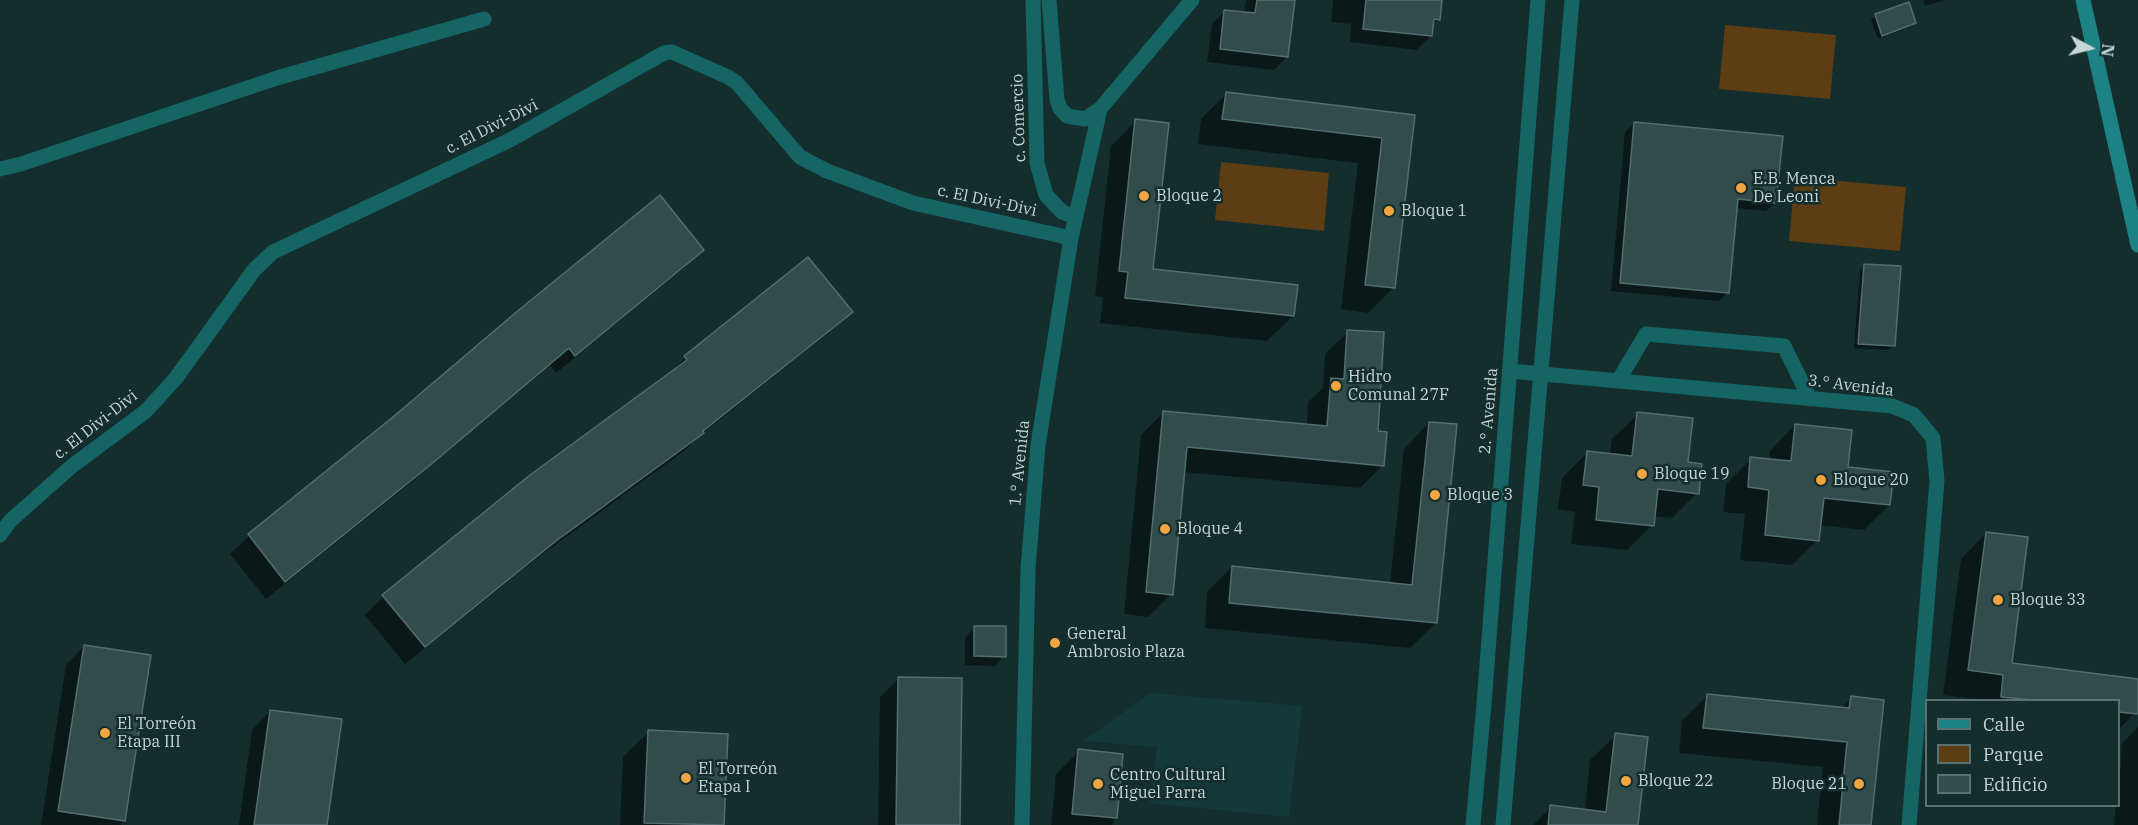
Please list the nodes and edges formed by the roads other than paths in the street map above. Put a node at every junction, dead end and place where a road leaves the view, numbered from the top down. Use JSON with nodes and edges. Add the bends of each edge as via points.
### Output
{"nodes":[{"id":1,"x":1033,"y":0,"type":"edge"},
{"id":2,"x":1049,"y":0,"type":"edge"},
{"id":3,"x":1192,"y":0,"type":"edge"},
{"id":4,"x":1538,"y":0,"type":"edge"},
{"id":5,"x":1572,"y":0,"type":"edge"},
{"id":6,"x":2083,"y":0,"type":"edge"},
{"id":7,"x":484,"y":19,"type":"dead end"},
{"id":8,"x":1035,"y":85,"type":"junction"},
{"id":9,"x":1060,"y":108,"type":"junction"},
{"id":10,"x":1100,"y":109,"type":"junction"},
{"id":11,"x":0,"y":169,"type":"edge"},
{"id":12,"x":1076,"y":217,"type":"junction"},
{"id":13,"x":1071,"y":238,"type":"junction"},
{"id":14,"x":2138,"y":245,"type":"edge"},
{"id":15,"x":1510,"y":371,"type":"junction"},
{"id":16,"x":1542,"y":374,"type":"junction"},
{"id":17,"x":1618,"y":381,"type":"junction"},
{"id":18,"x":1810,"y":399,"type":"junction"},
{"id":19,"x":0,"y":535,"type":"edge"},
{"id":20,"x":1022,"y":825,"type":"edge"},
{"id":21,"x":1473,"y":825,"type":"edge"},
{"id":22,"x":1503,"y":825,"type":"edge"},
{"id":23,"x":1910,"y":825,"type":"edge"}],
"edges":[{"from":1,"to":8,"type":"street","name":"c. Comercio"},
{"from":2,"to":9,"type":"street","via":[[1054,89]]},
{"from":3,"to":10,"type":"street"},
{"from":4,"to":15,"type":"street","name":"2.° Avenida"},
{"from":5,"to":16,"type":"street"},
{"from":6,"to":14,"type":"main road"},
{"from":7,"to":11,"type":"street","via":[[277,78]]},
{"from":8,"to":9,"type":"street"},
{"from":8,"to":12,"type":"street","name":"c. Comercio","via":[[1037,163],[1046,195],[1062,212]]},
{"from":9,"to":10,"type":"street","via":[[1067,116],[1085,119]]},
{"from":10,"to":12,"type":"street","name":"1.° Avenida"},
{"from":12,"to":13,"type":"street","name":"1.° Avenida"},
{"from":13,"to":19,"type":"street","name":"c. El Divi-Divi","via":[[913,203],[827,171],[800,156],[737,83],[672,52],[664,53],[510,140],[273,252],[254,270],[176,378],[146,411],[72,466],[10,521]]},
{"from":13,"to":20,"type":"street","name":"1.° Avenida","via":[[1038,445],[1028,569]]},
{"from":15,"to":16,"type":"street","name":"3.° Avenida"},
{"from":15,"to":21,"type":"street","name":"2.° Avenida"},
{"from":16,"to":17,"type":"street","name":"3.° Avenida"},
{"from":16,"to":22,"type":"street"},
{"from":17,"to":18,"type":"street","name":"3.° Avenida"},
{"from":17,"to":18,"type":"street","via":[[1646,334],[1784,346]]},
{"from":18,"to":23,"type":"street","name":"3.° Avenida","via":[[1892,406],[1914,415],[1933,438],[1937,481]]}]}
